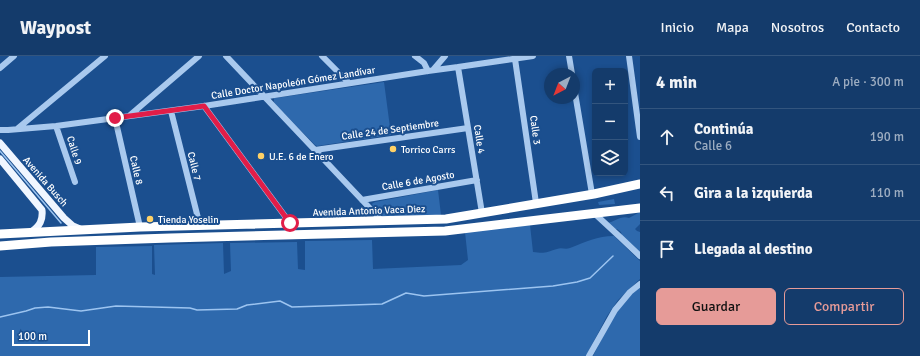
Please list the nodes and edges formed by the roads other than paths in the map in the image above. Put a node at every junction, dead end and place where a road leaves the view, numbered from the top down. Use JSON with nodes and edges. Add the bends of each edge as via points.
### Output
{"nodes":[{"id":1,"x":14,"y":56,"type":"edge"},
{"id":2,"x":105,"y":56,"type":"edge"},
{"id":3,"x":199,"y":56,"type":"edge"},
{"id":4,"x":226,"y":56,"type":"edge"},
{"id":5,"x":322,"y":56,"type":"edge"},
{"id":6,"x":415,"y":56,"type":"edge"},
{"id":7,"x":445,"y":56,"type":"edge"},
{"id":8,"x":529,"y":56,"type":"edge"},
{"id":9,"x":569,"y":56,"type":"edge"},
{"id":10,"x":629,"y":56,"type":"edge"},
{"id":11,"x":515,"y":59,"type":"junction"},
{"id":12,"x":458,"y":67,"type":"junction"},
{"id":13,"x":0,"y":68,"type":"edge"},
{"id":14,"x":571,"y":68,"type":"edge"},
{"id":15,"x":430,"y":70,"type":"junction"},
{"id":16,"x":349,"y":83,"type":"junction"},
{"id":17,"x":265,"y":97,"type":"junction"},
{"id":18,"x":577,"y":104,"type":"edge"},
{"id":19,"x":204,"y":106,"type":"junction"},
{"id":20,"x":171,"y":111,"type":"junction"},
{"id":21,"x":129,"y":117,"type":"junction"},
{"id":22,"x":115,"y":118,"type":"junction"},
{"id":23,"x":56,"y":126,"type":"junction"},
{"id":24,"x":468,"y":128,"type":"junction"},
{"id":25,"x":17,"y":129,"type":"junction"},
{"id":26,"x":0,"y":130,"type":"edge"},
{"id":27,"x":8,"y":130,"type":"junction"},
{"id":28,"x":640,"y":137,"type":"edge"},
{"id":29,"x":0,"y":143,"type":"edge"},
{"id":30,"x":315,"y":150,"type":"junction"},
{"id":31,"x":0,"y":159,"type":"edge"},
{"id":32,"x":477,"y":180,"type":"junction"},
{"id":33,"x":75,"y":182,"type":"dead end"},
{"id":34,"x":640,"y":184,"type":"edge"},
{"id":35,"x":592,"y":194,"type":"junction"},
{"id":36,"x":362,"y":200,"type":"junction"},
{"id":37,"x":536,"y":203,"type":"junction"},
{"id":38,"x":640,"y":208,"type":"edge"},
{"id":39,"x":482,"y":213,"type":"junction"},
{"id":40,"x":594,"y":213,"type":"junction"},
{"id":41,"x":381,"y":220,"type":"junction"},
{"id":42,"x":290,"y":223,"type":"junction"},
{"id":43,"x":200,"y":226,"type":"junction"},
{"id":44,"x":140,"y":227,"type":"junction"},
{"id":45,"x":80,"y":229,"type":"junction"},
{"id":46,"x":31,"y":232,"type":"junction"},
{"id":47,"x":0,"y":234,"type":"edge"},
{"id":48,"x":170,"y":238,"type":"junction"},
{"id":49,"x":0,"y":246,"type":"edge"},
{"id":50,"x":640,"y":256,"type":"edge"},
{"id":51,"x":640,"y":284,"type":"edge"},
{"id":52,"x":589,"y":356,"type":"edge"}],
"edges":[{"from":1,"to":13,"type":"street"},
{"from":2,"to":25,"type":"street"},
{"from":3,"to":21,"type":"street"},
{"from":4,"to":17,"type":"street"},
{"from":5,"to":16,"type":"street"},
{"from":6,"to":15,"type":"street"},
{"from":7,"to":15,"type":"street"},
{"from":8,"to":11,"type":"street","name":"Calle Doctor Napoleón Gómez Landívar"},
{"from":9,"to":14,"type":"street"},
{"from":10,"to":28,"type":"street"},
{"from":11,"to":12,"type":"street","name":"Calle Doctor Napoleón Gómez Landívar"},
{"from":11,"to":37,"type":"street","name":"Calle 3"},
{"from":12,"to":15,"type":"street","name":"Calle Doctor Napoleón Gómez Landívar"},
{"from":12,"to":24,"type":"street","name":"Calle 4"},
{"from":15,"to":16,"type":"street","name":"Calle Doctor Napoleón Gómez Landívar"},
{"from":16,"to":17,"type":"street","name":"Calle Doctor Napoleón Gómez Landívar"},
{"from":17,"to":19,"type":"street","name":"Calle Doctor Napoleón Gómez Landívar"},
{"from":17,"to":30,"type":"street"},
{"from":18,"to":35,"type":"street"},
{"from":19,"to":20,"type":"street","name":"Calle Doctor Napoleón Gómez Landívar"},
{"from":19,"to":42,"type":"street"},
{"from":20,"to":21,"type":"street","name":"Calle Doctor Napoleón Gómez Landívar"},
{"from":20,"to":43,"type":"street","name":"Calle 7"},
{"from":21,"to":22,"type":"street","name":"Calle Doctor Napoleón Gómez Landívar"},
{"from":22,"to":23,"type":"street","name":"Calle Doctor Napoleón Gómez Landívar"},
{"from":22,"to":44,"type":"street","name":"Calle 8"},
{"from":23,"to":25,"type":"street","name":"Calle Doctor Napoleón Gómez Landívar"},
{"from":23,"to":33,"type":"street","name":"Calle 9"},
{"from":24,"to":30,"type":"street","name":"Calle 24 de Septiembre"},
{"from":24,"to":32,"type":"street","name":"Calle 4"},
{"from":25,"to":27,"type":"street","name":"Calle Doctor Napoleón Gómez Landívar"},
{"from":26,"to":27,"type":"street","name":"Calle Doctor Napoleón Gómez Landívar"},
{"from":27,"to":29,"type":"street","via":[[3,134]]},
{"from":29,"to":45,"type":"main road","name":"Avenida Busch","via":[[64,218]]},
{"from":30,"to":36,"type":"street"},
{"from":31,"to":46,"type":"main road","name":"Avenida Busch","via":[[42,210],[41,223]]},
{"from":32,"to":36,"type":"street","name":"Calle 6 de Agosto"},
{"from":32,"to":39,"type":"street","name":"Calle 4"},
{"from":34,"to":35,"type":"highway","name":"Avenida Antonio Vaca Diez"},
{"from":35,"to":37,"type":"highway","name":"Avenida Antonio Vaca Diez"},
{"from":36,"to":41,"type":"street"},
{"from":37,"to":39,"type":"highway","name":"Avenida Antonio Vaca Diez"},
{"from":38,"to":40,"type":"highway"},
{"from":39,"to":41,"type":"highway","name":"Avenida Antonio Vaca Diez","via":[[446,219]]},
{"from":40,"to":48,"type":"highway","via":[[445,231]]},
{"from":40,"to":50,"type":"street"},
{"from":41,"to":42,"type":"highway","name":"Avenida Antonio Vaca Diez"},
{"from":42,"to":43,"type":"highway","name":"Avenida Antonio Vaca Diez"},
{"from":43,"to":44,"type":"highway","name":"Avenida Antonio Vaca Diez"},
{"from":43,"to":48,"type":"highway","via":[[199,234],[175,235]]},
{"from":44,"to":45,"type":"highway","name":"Avenida Antonio Vaca Diez"},
{"from":45,"to":46,"type":"highway","name":"Avenida Antonio Vaca Diez"},
{"from":46,"to":47,"type":"highway","name":"Avenida Antonio Vaca Diez"},
{"from":48,"to":49,"type":"highway"},
{"from":51,"to":52,"type":"street","via":[[615,310]]}]}
